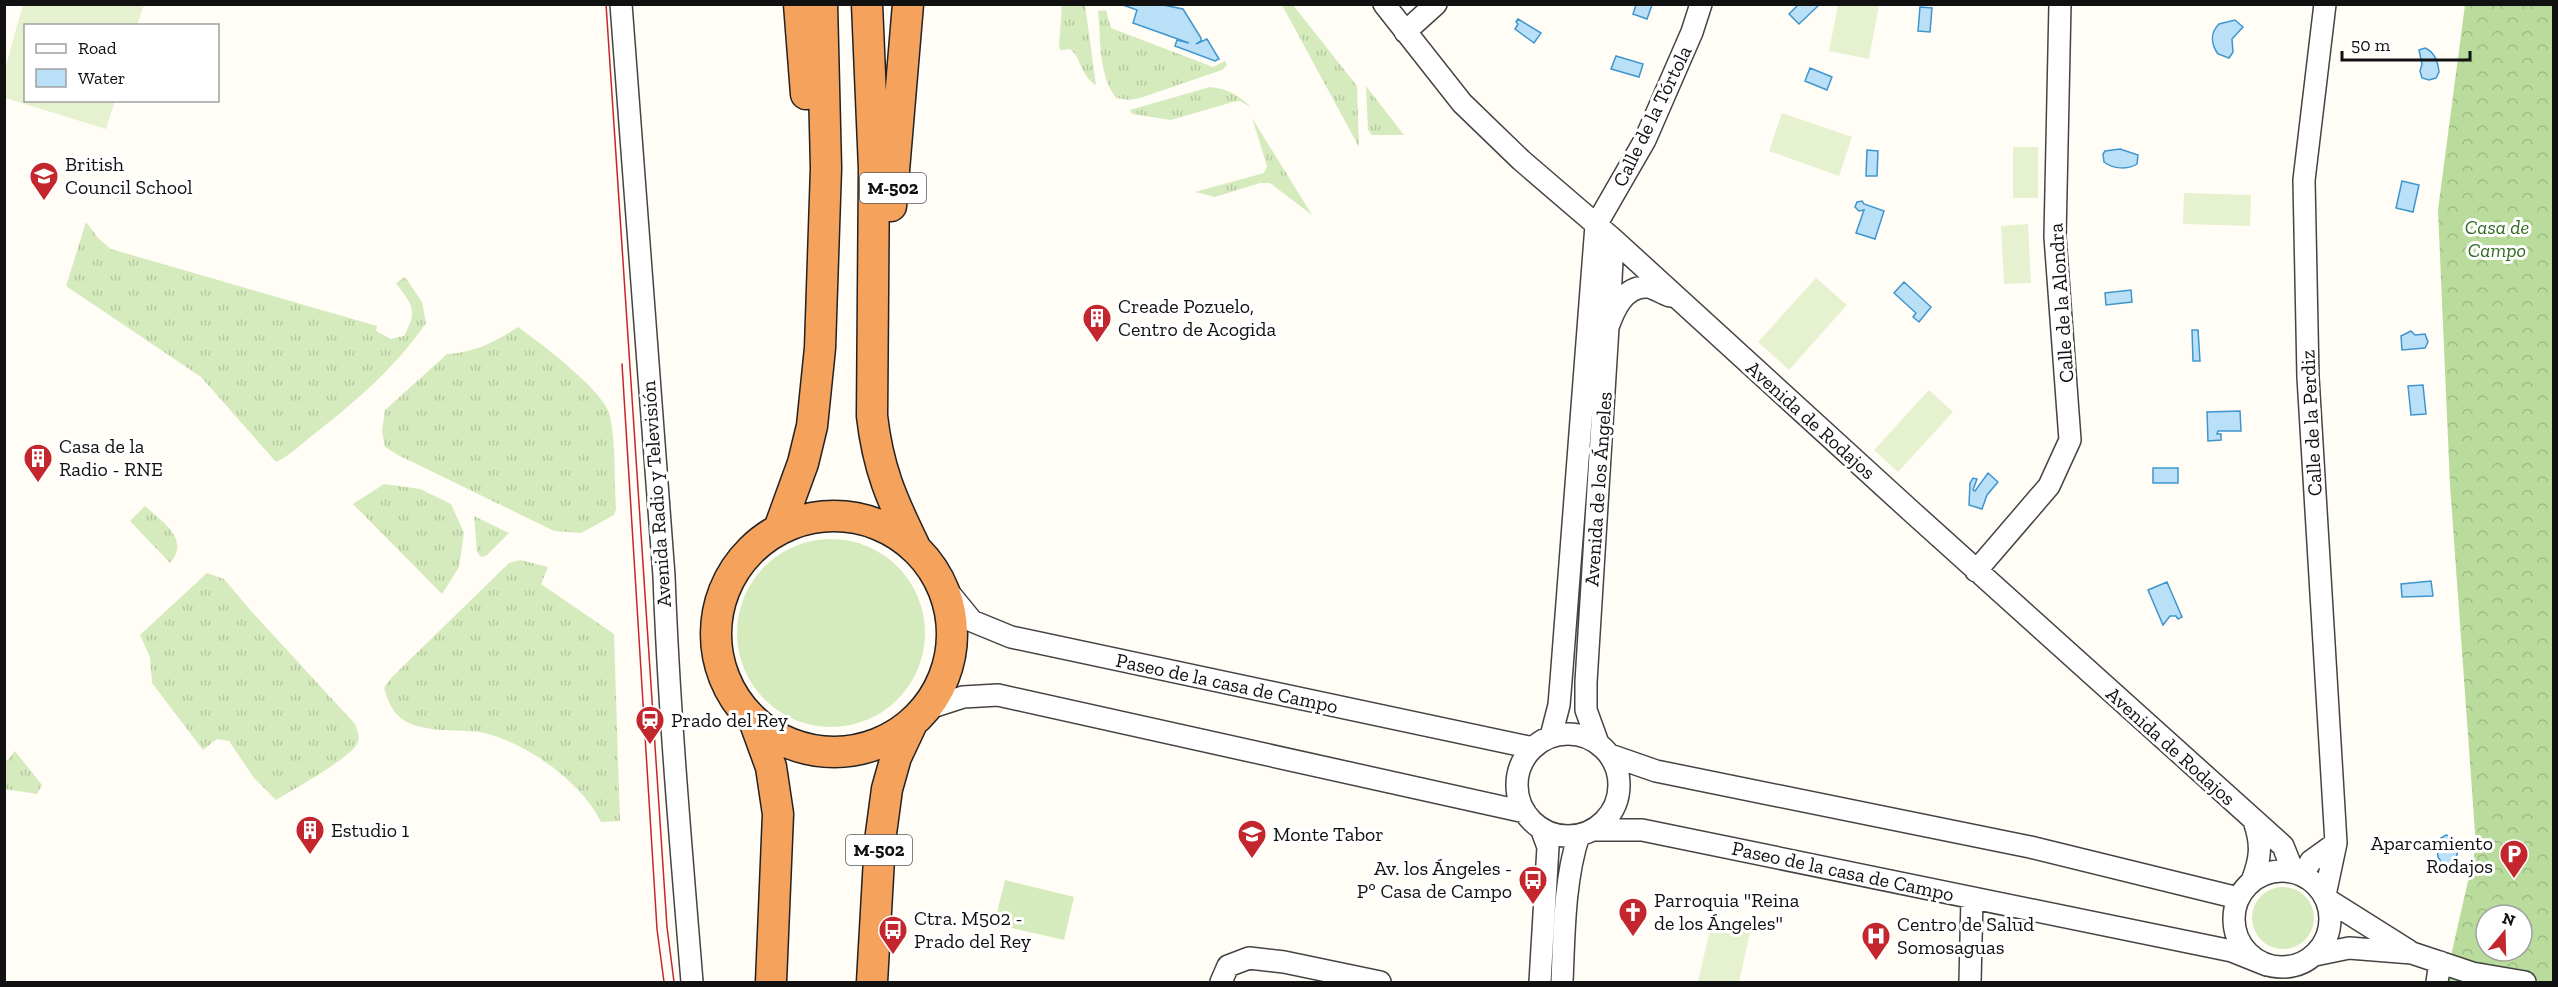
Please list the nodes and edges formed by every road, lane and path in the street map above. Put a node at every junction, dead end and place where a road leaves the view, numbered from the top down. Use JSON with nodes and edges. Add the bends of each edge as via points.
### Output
{"nodes":[{"id":1,"x":621,"y":4,"type":"edge"},
{"id":2,"x":799,"y":4,"type":"edge"},
{"id":3,"x":822,"y":4,"type":"edge"},
{"id":4,"x":867,"y":4,"type":"edge"},
{"id":5,"x":908,"y":4,"type":"edge"},
{"id":6,"x":1384,"y":4,"type":"edge"},
{"id":7,"x":1436,"y":4,"type":"edge"},
{"id":8,"x":1701,"y":4,"type":"edge"},
{"id":9,"x":2060,"y":4,"type":"edge"},
{"id":10,"x":2325,"y":4,"type":"edge"},
{"id":11,"x":1405,"y":32,"type":"junction"},
{"id":12,"x":1605,"y":232,"type":"junction"},
{"id":13,"x":1679,"y":300,"type":"junction"},
{"id":14,"x":1608,"y":327,"type":"junction"},
{"id":15,"x":820,"y":348,"type":"junction"},
{"id":16,"x":873,"y":370,"type":"junction"},
{"id":17,"x":779,"y":529,"type":"junction"},
{"id":18,"x":915,"y":547,"type":"junction"},
{"id":19,"x":1976,"y":571,"type":"junction"},
{"id":20,"x":941,"y":583,"type":"junction"},
{"id":21,"x":919,"y":716,"type":"junction"},
{"id":22,"x":755,"y":723,"type":"junction"},
{"id":23,"x":1551,"y":736,"type":"junction"},
{"id":24,"x":1533,"y":748,"type":"junction"},
{"id":25,"x":1604,"y":749,"type":"junction"},
{"id":26,"x":1525,"y":812,"type":"junction"},
{"id":27,"x":2254,"y":821,"type":"junction"},
{"id":28,"x":1541,"y":828,"type":"junction"},
{"id":29,"x":1586,"y":832,"type":"junction"},
{"id":30,"x":2336,"y":843,"type":"junction"},
{"id":31,"x":2298,"y":873,"type":"junction"},
{"id":32,"x":2252,"y":881,"type":"junction"},
{"id":33,"x":1972,"y":898,"type":"junction"},
{"id":34,"x":2238,"y":898,"type":"junction"},
{"id":35,"x":2326,"y":898,"type":"junction"},
{"id":36,"x":2412,"y":953,"type":"junction"},
{"id":37,"x":2315,"y":955,"type":"junction"},
{"id":38,"x":2267,"y":965,"type":"junction"},
{"id":39,"x":2438,"y":972,"type":"edge"},
{"id":40,"x":692,"y":982,"type":"edge"},
{"id":41,"x":771,"y":982,"type":"edge"},
{"id":42,"x":872,"y":982,"type":"edge"},
{"id":43,"x":1221,"y":982,"type":"edge"},
{"id":44,"x":1380,"y":982,"type":"edge"},
{"id":45,"x":1540,"y":982,"type":"edge"},
{"id":46,"x":1562,"y":982,"type":"edge"},
{"id":47,"x":1970,"y":982,"type":"edge"},
{"id":48,"x":2525,"y":982,"type":"edge"}],
"edges":[{"from":1,"to":40,"type":"street","name":"Avenida Radio y Televisión"},
{"from":2,"to":15,"type":"highway"},
{"from":3,"to":15,"type":"highway","via":[[826,168]]},
{"from":4,"to":16,"type":"highway","number":"M-502","via":[[874,168]]},
{"from":5,"to":16,"type":"highway","number":"M-502"},
{"from":6,"to":11,"type":"street","name":"Avenida de Rodajos"},
{"from":7,"to":11,"type":"street"},
{"from":8,"to":12,"type":"street","name":"Calle de la Tórtola"},
{"from":9,"to":19,"type":"street","name":"Calle de la Alondra","via":[[2055,237],[2070,440],[2049,486]]},
{"from":10,"to":30,"type":"street","name":"Calle de la Perdiz","via":[[2305,192],[2308,377]]},
{"from":11,"to":12,"type":"street","name":"Avenida de Rodajos","via":[[1462,103]]},
{"from":12,"to":13,"type":"street","name":"Avenida de Rodajos"},
{"from":12,"to":14,"type":"street"},
{"from":12,"to":23,"type":"street","name":"Avenida de los Ángeles","via":[[1559,705]]},
{"from":13,"to":14,"type":"street","name":"Avenida de los Ángeles","via":[[1647,287],[1629,292],[1614,309]]},
{"from":13,"to":19,"type":"street","name":"Avenida de Rodajos"},
{"from":14,"to":25,"type":"street","name":"Avenida de los Ángeles","via":[[1586,682],[1586,710]]},
{"from":15,"to":17,"type":"highway","via":[[812,426]]},
{"from":16,"to":18,"type":"highway","number":"M-502","via":[[876,446],[888,492]]},
{"from":17,"to":18,"type":"highway","number":"M-502","via":[[820,516],[860,518],[888,528]]},
{"from":17,"to":22,"type":"highway","number":"M-502","via":[[746,554],[728,579],[716,616],[718,660],[731,694]]},
{"from":18,"to":20,"type":"highway","number":"M-502"},
{"from":19,"to":27,"type":"street","name":"Avenida de Rodajos"},
{"from":20,"to":21,"type":"highway","number":"M-502","via":[[953,631],[951,652],[946,673]]},
{"from":20,"to":24,"type":"street","name":"Paseo de la casa de Campo","via":[[972,621],[1011,637]]},
{"from":21,"to":22,"type":"highway","number":"M-502","via":[[892,737],[870,747],[833,753],[789,744]]},
{"from":21,"to":26,"type":"street","via":[[963,697],[998,694]]},
{"from":21,"to":42,"type":"highway","number":"M-502","via":[[896,757],[887,789]]},
{"from":22,"to":41,"type":"highway","number":"M-502","via":[[771,767],[778,814]]},
{"from":23,"to":24,"type":"street"},
{"from":23,"to":25,"type":"street","via":[[1583,736]]},
{"from":24,"to":26,"type":"street","via":[[1522,762],[1517,779],[1518,796]]},
{"from":25,"to":29,"type":"street","via":[[1618,771],[1619,788],[1606,820]]},
{"from":25,"to":34,"type":"street","via":[[1656,771],[2030,847]]},
{"from":26,"to":28,"type":"street"},
{"from":27,"to":31,"type":"street","name":"Avenida de Rodajos","via":[[2283,846]]},
{"from":27,"to":32,"type":"street","name":"Avenida de Rodajos","via":[[2261,848]]},
{"from":28,"to":29,"type":"street","via":[[1566,836]]},
{"from":28,"to":45,"type":"street","via":[[1548,847]]},
{"from":29,"to":33,"type":"street","name":"Paseo de la casa de Campo","via":[[1642,830]]},
{"from":29,"to":46,"type":"street","via":[[1573,852]]},
{"from":30,"to":31,"type":"street"},
{"from":30,"to":35,"type":"street","name":"Calle de la Perdiz"},
{"from":31,"to":32,"type":"street","via":[[2271,872]]},
{"from":31,"to":35,"type":"street","via":[[2316,883]]},
{"from":32,"to":34,"type":"street"},
{"from":33,"to":38,"type":"street","name":"Paseo de la casa de Campo","via":[[2232,951]]},
{"from":33,"to":47,"type":"street"},
{"from":34,"to":38,"type":"street","via":[[2235,930],[2242,945]]},
{"from":35,"to":36,"type":"street"},
{"from":35,"to":37,"type":"street","via":[[2330,930]]},
{"from":36,"to":37,"type":"street","via":[[2349,948]]},
{"from":36,"to":39,"type":"street"},
{"from":37,"to":38,"type":"street","via":[[2292,967]]},
{"from":39,"to":48,"type":"street"},
{"from":43,"to":44,"type":"street","via":[[1228,966],[1249,958]]}]}
